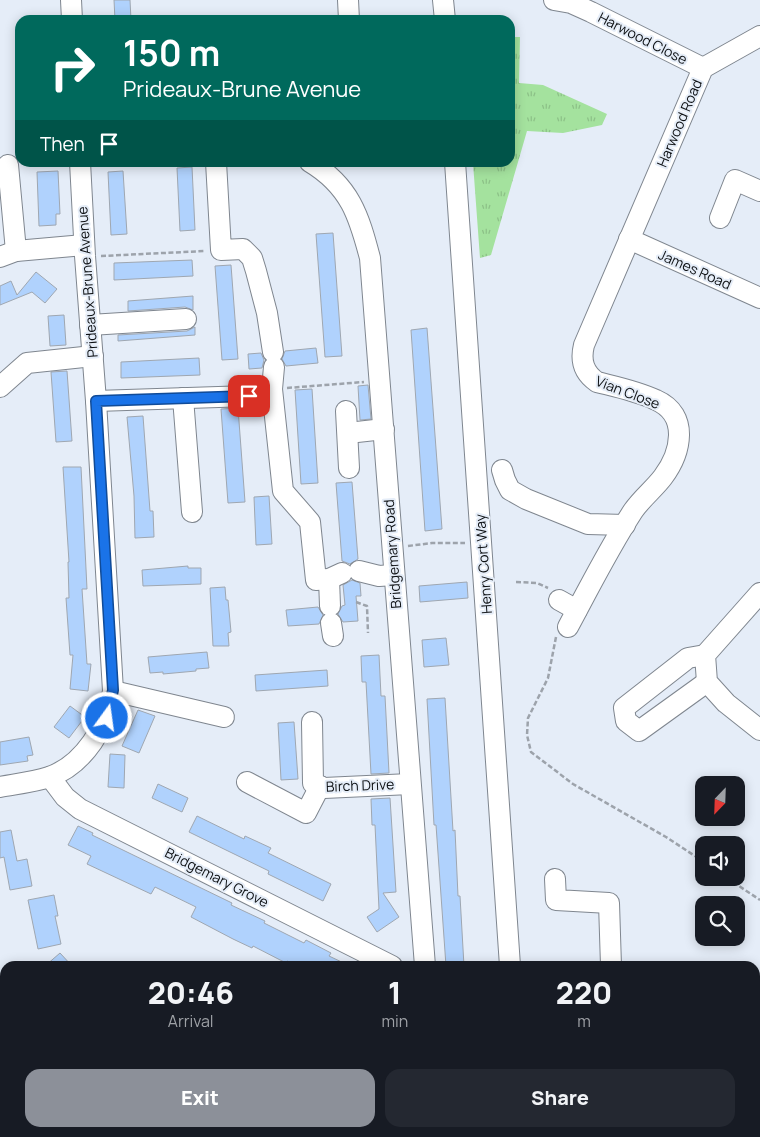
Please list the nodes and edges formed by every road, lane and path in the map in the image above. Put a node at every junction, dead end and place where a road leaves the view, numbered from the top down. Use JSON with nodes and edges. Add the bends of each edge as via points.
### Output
{"nodes":[{"id":1,"x":71,"y":0,"type":"edge"},
{"id":2,"x":348,"y":0,"type":"edge"},
{"id":3,"x":443,"y":0,"type":"edge"},
{"id":4,"x":554,"y":0,"type":"edge"},
{"id":5,"x":72,"y":15,"type":"edge"},
{"id":6,"x":349,"y":15,"type":"edge"},
{"id":7,"x":444,"y":15,"type":"edge"},
{"id":8,"x":760,"y":36,"type":"edge"},
{"id":9,"x":702,"y":68,"type":"junction"},
{"id":10,"x":8,"y":165,"type":"dead end"},
{"id":11,"x":80,"y":167,"type":"edge"},
{"id":12,"x":216,"y":167,"type":"edge"},
{"id":13,"x":321,"y":167,"type":"edge"},
{"id":14,"x":455,"y":167,"type":"edge"},
{"id":15,"x":760,"y":191,"type":"edge"},
{"id":16,"x":720,"y":218,"type":"dead end"},
{"id":17,"x":629,"y":239,"type":"junction"},
{"id":18,"x":221,"y":250,"type":"junction"},
{"id":19,"x":84,"y":251,"type":"junction"},
{"id":20,"x":8,"y":254,"type":"edge"},
{"id":21,"x":760,"y":298,"type":"edge"},
{"id":22,"x":186,"y":319,"type":"dead end"},
{"id":23,"x":90,"y":325,"type":"junction"},
{"id":24,"x":92,"y":356,"type":"junction"},
{"id":25,"x":380,"y":381,"type":"junction"},
{"id":26,"x":0,"y":387,"type":"edge"},
{"id":27,"x":272,"y":389,"type":"junction"},
{"id":28,"x":249,"y":396,"type":"dead end"},
{"id":29,"x":182,"y":398,"type":"junction"},
{"id":30,"x":96,"y":401,"type":"junction"},
{"id":31,"x":346,"y":411,"type":"dead end"},
{"id":32,"x":384,"y":429,"type":"junction"},
{"id":33,"x":348,"y":433,"type":"junction"},
{"id":34,"x":349,"y":468,"type":"dead end"},
{"id":35,"x":502,"y":470,"type":"dead end"},
{"id":36,"x":192,"y":512,"type":"dead end"},
{"id":37,"x":625,"y":524,"type":"junction"},
{"id":38,"x":472,"y":543,"type":"dead end"},
{"id":39,"x":391,"y":548,"type":"junction"},
{"id":40,"x":344,"y":574,"type":"junction"},
{"id":41,"x":393,"y":575,"type":"junction"},
{"id":42,"x":760,"y":593,"type":"edge"},
{"id":43,"x":559,"y":600,"type":"dead end"},
{"id":44,"x":356,"y":602,"type":"dead end"},
{"id":45,"x":573,"y":619,"type":"junction"},
{"id":46,"x":331,"y":622,"type":"dead end"},
{"id":47,"x":368,"y":633,"type":"dead end"},
{"id":48,"x":705,"y":655,"type":"junction"},
{"id":49,"x":708,"y":682,"type":"junction"},
{"id":50,"x":113,"y":690,"type":"junction"},
{"id":51,"x":224,"y":717,"type":"dead end"},
{"id":52,"x":312,"y":722,"type":"dead end"},
{"id":53,"x":760,"y":730,"type":"edge"},
{"id":54,"x":50,"y":777,"type":"junction"},
{"id":55,"x":247,"y":782,"type":"dead end"},
{"id":56,"x":410,"y":784,"type":"junction"},
{"id":57,"x":320,"y":786,"type":"junction"},
{"id":58,"x":0,"y":787,"type":"edge"},
{"id":59,"x":695,"y":856,"type":"edge"},
{"id":60,"x":555,"y":879,"type":"dead end"},
{"id":61,"x":738,"y":886,"type":"edge"},
{"id":62,"x":760,"y":900,"type":"edge"},
{"id":63,"x":382,"y":961,"type":"edge"},
{"id":64,"x":425,"y":961,"type":"edge"},
{"id":65,"x":510,"y":961,"type":"edge"},
{"id":66,"x":611,"y":961,"type":"edge"}],
"edges":[{"from":1,"to":5,"type":"street"},
{"from":2,"to":6,"type":"street"},
{"from":3,"to":7,"type":"street"},
{"from":4,"to":9,"type":"street","name":"Harwood Close","via":[[591,12]]},
{"from":8,"to":9,"type":"street","name":"Harwood Road"},
{"from":9,"to":17,"type":"street","name":"Harwood Road"},
{"from":10,"to":20,"type":"street"},
{"from":11,"to":19,"type":"street","name":"Prideaux-Brune Avenue"},
{"from":12,"to":18,"type":"street"},
{"from":13,"to":25,"type":"street","name":"Bridgemary Road","via":[[354,206],[368,250]]},
{"from":14,"to":65,"type":"street","name":"Henry Cort Way"},
{"from":15,"to":16,"type":"street","via":[[735,180]]},
{"from":17,"to":21,"type":"street","name":"James Road"},
{"from":17,"to":37,"type":"street","name":"Vian Close","via":[[584,345],[584,368],[598,382],[657,400],[669,409],[680,431],[673,463]]},
{"from":18,"to":19,"type":"path"},
{"from":18,"to":27,"type":"street","via":[[243,249],[252,258],[267,313],[273,359]]},
{"from":19,"to":20,"type":"street"},
{"from":19,"to":23,"type":"street","name":"Prideaux-Brune Avenue"},
{"from":22,"to":23,"type":"street"},
{"from":23,"to":24,"type":"street","name":"Prideaux-Brune Avenue"},
{"from":24,"to":26,"type":"street","via":[[27,363]]},
{"from":24,"to":30,"type":"street","name":"Prideaux-Brune Avenue"},
{"from":25,"to":27,"type":"path"},
{"from":25,"to":32,"type":"street","name":"Bridgemary Road"},
{"from":27,"to":40,"type":"street","via":[[283,491],[310,522],[316,580]]},
{"from":28,"to":29,"type":"street"},
{"from":29,"to":30,"type":"street"},
{"from":29,"to":36,"type":"street"},
{"from":30,"to":50,"type":"street","name":"Prideaux-Brune Avenue"},
{"from":31,"to":33,"type":"street"},
{"from":32,"to":33,"type":"street"},
{"from":32,"to":39,"type":"street","name":"Bridgemary Road"},
{"from":33,"to":34,"type":"street"},
{"from":35,"to":37,"type":"street","via":[[506,498],[526,499],[588,524]]},
{"from":37,"to":45,"type":"street","name":"Vian Close"},
{"from":38,"to":39,"type":"path"},
{"from":39,"to":41,"type":"street","name":"Bridgemary Road"},
{"from":40,"to":41,"type":"street"},
{"from":40,"to":46,"type":"street"},
{"from":41,"to":56,"type":"street","name":"Bridgemary Road"},
{"from":42,"to":48,"type":"street"},
{"from":43,"to":45,"type":"street"},
{"from":44,"to":47,"type":"path","via":[[368,606]]},
{"from":45,"to":59,"type":"path","via":[[560,626],[548,678],[528,718],[531,752],[573,784]]},
{"from":48,"to":49,"type":"street"},
{"from":48,"to":49,"type":"street","via":[[688,658],[624,708],[626,722],[639,731]]},
{"from":49,"to":53,"type":"street","via":[[726,703]]},
{"from":50,"to":51,"type":"street"},
{"from":50,"to":54,"type":"street","name":"Prideaux-Brune Avenue","via":[[107,718],[85,751]]},
{"from":52,"to":57,"type":"street","name":"Birch Drive","via":[[313,783]]},
{"from":54,"to":58,"type":"street"},
{"from":54,"to":63,"type":"street","name":"Bridgemary Grove","via":[[80,808]]},
{"from":55,"to":57,"type":"street","via":[[306,813]]},
{"from":56,"to":57,"type":"street","name":"Birch Drive"},
{"from":56,"to":64,"type":"street","name":"Bridgemary Road"},
{"from":60,"to":66,"type":"street","via":[[556,900],[609,903]]},
{"from":61,"to":62,"type":"path"}]}
